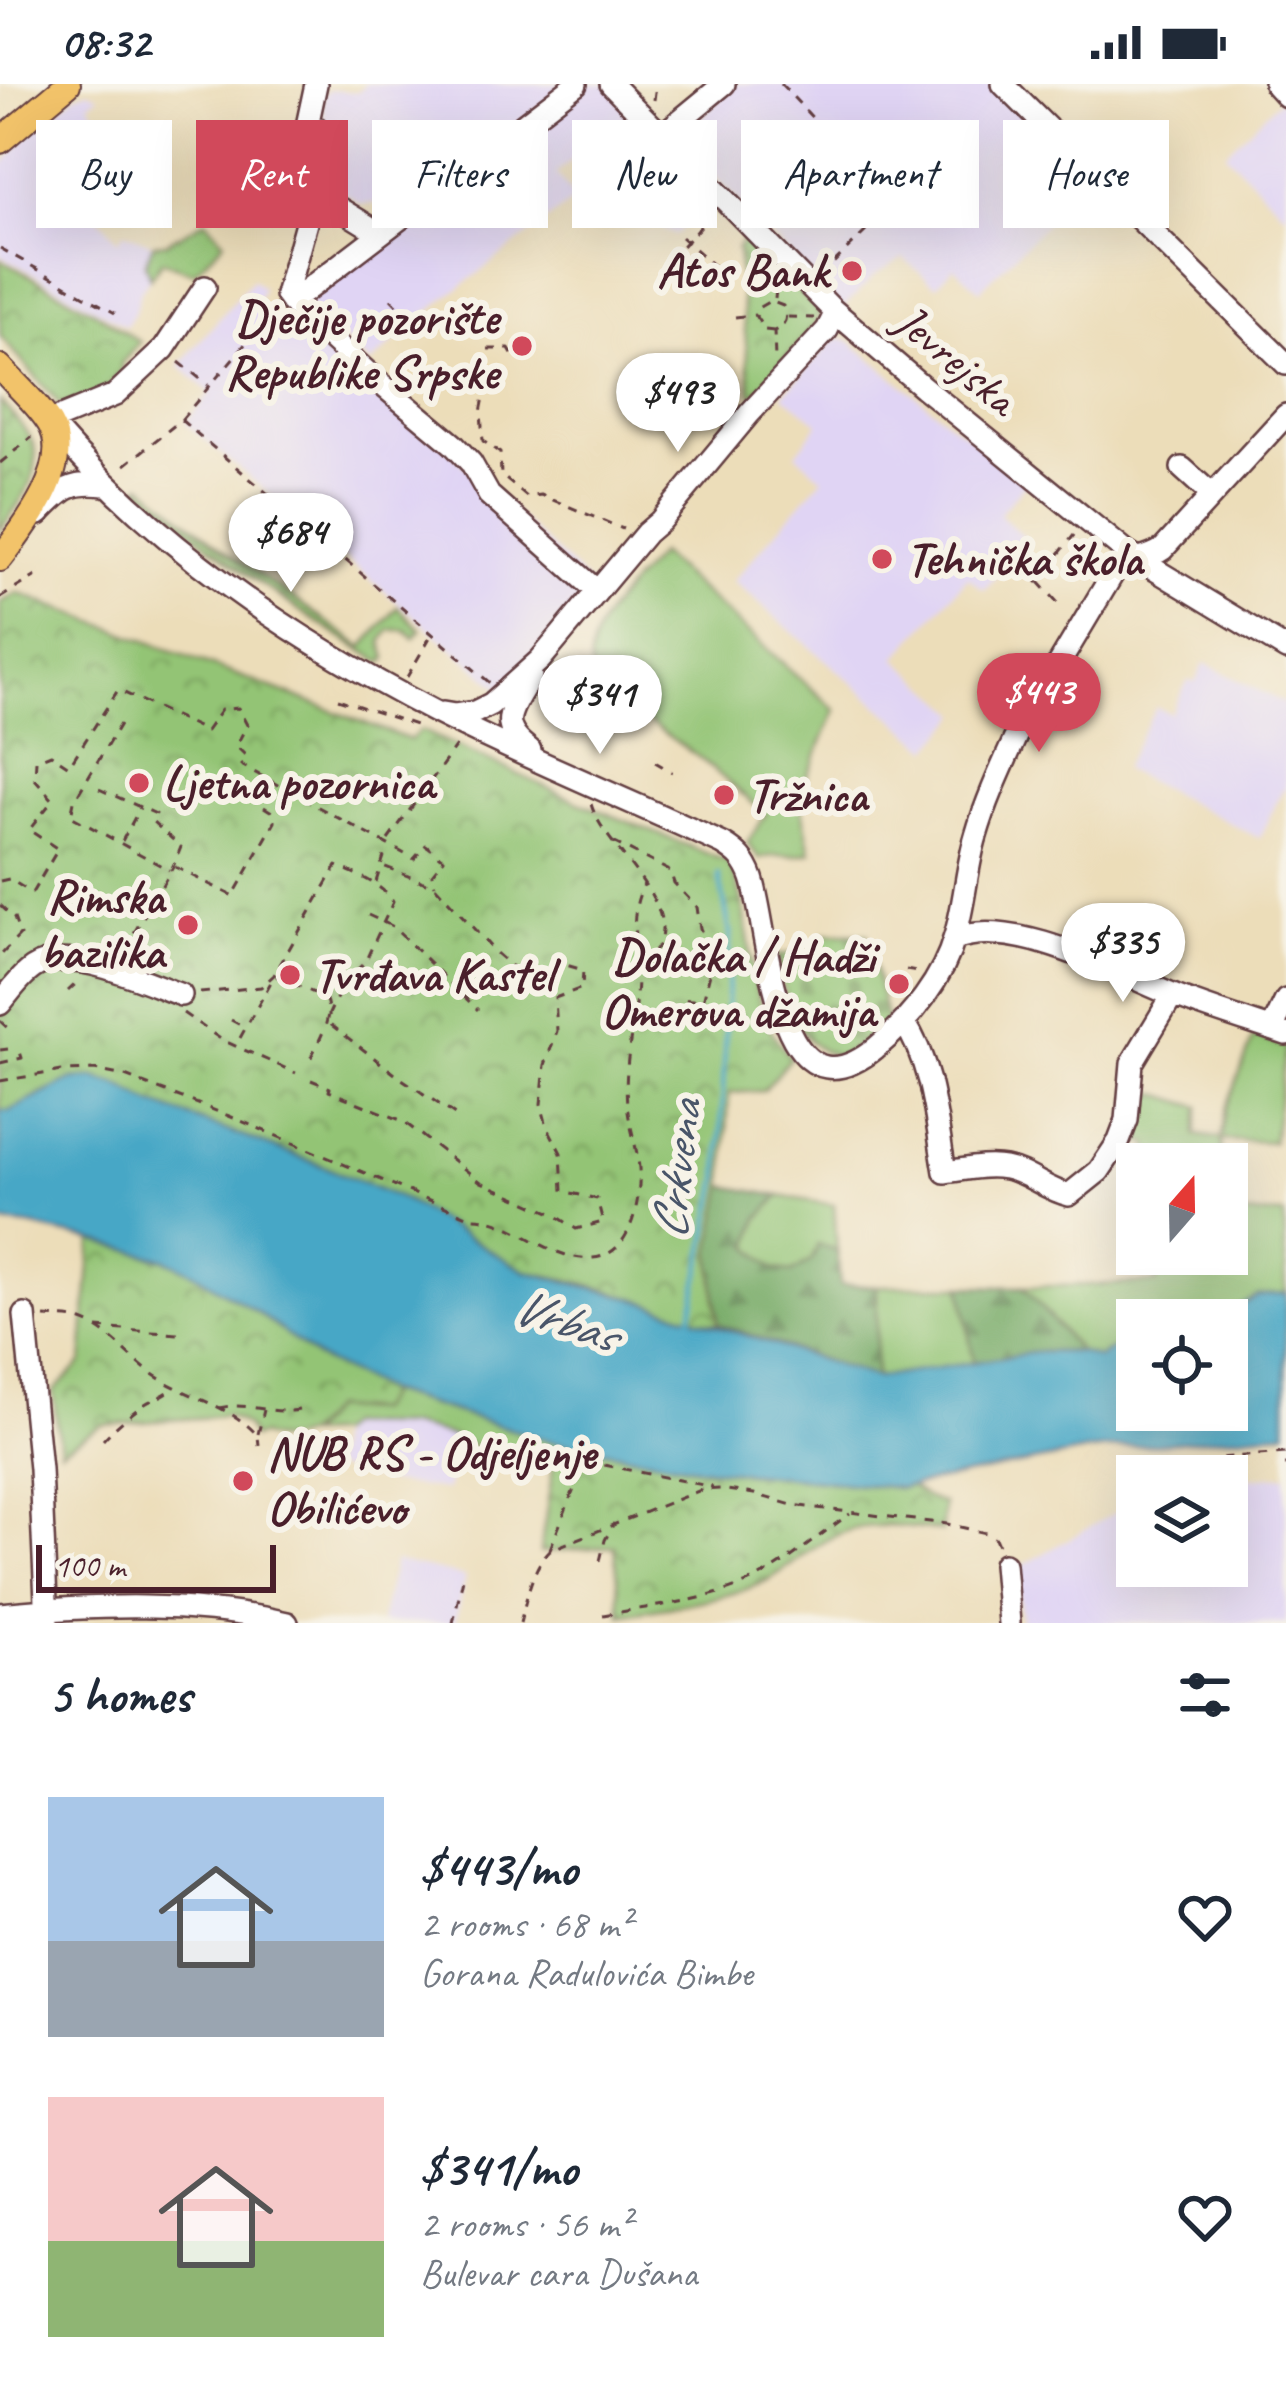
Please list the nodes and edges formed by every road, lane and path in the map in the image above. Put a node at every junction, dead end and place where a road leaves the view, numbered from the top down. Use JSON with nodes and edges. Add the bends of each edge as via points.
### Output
{"nodes":[{"id":1,"x":68,"y":84,"type":"edge"},
{"id":2,"x":316,"y":84,"type":"edge"},
{"id":3,"x":575,"y":84,"type":"edge"},
{"id":4,"x":611,"y":84,"type":"edge"},
{"id":5,"x":656,"y":84,"type":"edge"},
{"id":6,"x":724,"y":84,"type":"edge"},
{"id":7,"x":781,"y":84,"type":"edge"},
{"id":8,"x":1003,"y":84,"type":"edge"},
{"id":9,"x":1274,"y":84,"type":"edge"},
{"id":10,"x":1286,"y":96,"type":"edge"},
{"id":11,"x":654,"y":107,"type":"dead end"},
{"id":12,"x":309,"y":120,"type":"edge"},
{"id":13,"x":647,"y":120,"type":"edge"},
{"id":14,"x":680,"y":120,"type":"edge"},
{"id":15,"x":815,"y":120,"type":"edge"},
{"id":16,"x":0,"y":141,"type":"edge"},
{"id":17,"x":717,"y":195,"type":"edge"},
{"id":18,"x":720,"y":206,"type":"dead end"},
{"id":19,"x":348,"y":214,"type":"edge"},
{"id":20,"x":368,"y":226,"type":"dead end"},
{"id":21,"x":304,"y":228,"type":"edge"},
{"id":22,"x":869,"y":228,"type":"edge"},
{"id":23,"x":683,"y":238,"type":"junction"},
{"id":24,"x":0,"y":248,"type":"edge"},
{"id":25,"x":670,"y":259,"type":"dead end"},
{"id":26,"x":820,"y":276,"type":"dead end"},
{"id":27,"x":732,"y":283,"type":"dead end"},
{"id":28,"x":205,"y":287,"type":"dead end"},
{"id":29,"x":392,"y":299,"type":"dead end"},
{"id":30,"x":291,"y":302,"type":"junction"},
{"id":31,"x":115,"y":313,"type":"dead end"},
{"id":32,"x":756,"y":314,"type":"junction"},
{"id":33,"x":825,"y":314,"type":"junction"},
{"id":34,"x":735,"y":317,"type":"dead end"},
{"id":35,"x":786,"y":317,"type":"junction"},
{"id":36,"x":417,"y":325,"type":"dead end"},
{"id":37,"x":260,"y":326,"type":"dead end"},
{"id":38,"x":774,"y":331,"type":"junction"},
{"id":39,"x":164,"y":349,"type":"junction"},
{"id":40,"x":488,"y":349,"type":"dead end"},
{"id":41,"x":509,"y":349,"type":"dead end"},
{"id":42,"x":1286,"y":364,"type":"edge"},
{"id":43,"x":0,"y":367,"type":"edge"},
{"id":44,"x":482,"y":367,"type":"dead end"},
{"id":45,"x":776,"y":370,"type":"dead end"},
{"id":46,"x":208,"y":386,"type":"junction"},
{"id":47,"x":1286,"y":415,"type":"edge"},
{"id":48,"x":181,"y":420,"type":"junction"},
{"id":49,"x":41,"y":429,"type":"junction"},
{"id":50,"x":0,"y":463,"type":"edge"},
{"id":51,"x":125,"y":465,"type":"dead end"},
{"id":52,"x":1182,"y":468,"type":"dead end"},
{"id":53,"x":105,"y":485,"type":"junction"},
{"id":54,"x":1212,"y":495,"type":"junction"},
{"id":55,"x":1086,"y":520,"type":"junction"},
{"id":56,"x":623,"y":534,"type":"dead end"},
{"id":57,"x":5,"y":552,"type":"edge"},
{"id":58,"x":1138,"y":561,"type":"junction"},
{"id":59,"x":36,"y":577,"type":"dead end"},
{"id":60,"x":596,"y":590,"type":"junction"},
{"id":61,"x":0,"y":598,"type":"edge"},
{"id":62,"x":1060,"y":605,"type":"dead end"},
{"id":63,"x":432,"y":634,"type":"junction"},
{"id":64,"x":1286,"y":649,"type":"edge"},
{"id":65,"x":539,"y":660,"type":"junction"},
{"id":66,"x":406,"y":678,"type":"dead end"},
{"id":67,"x":493,"y":686,"type":"dead end"},
{"id":68,"x":338,"y":699,"type":"dead end"},
{"id":69,"x":427,"y":718,"type":"junction"},
{"id":70,"x":120,"y":724,"type":"dead end"},
{"id":71,"x":457,"y":744,"type":"dead end"},
{"id":72,"x":655,"y":762,"type":"dead end"},
{"id":73,"x":549,"y":765,"type":"junction"},
{"id":74,"x":673,"y":772,"type":"dead end"},
{"id":75,"x":100,"y":789,"type":"dead end"},
{"id":76,"x":253,"y":800,"type":"dead end"},
{"id":77,"x":590,"y":803,"type":"dead end"},
{"id":78,"x":140,"y":806,"type":"junction"},
{"id":79,"x":388,"y":840,"type":"dead end"},
{"id":80,"x":613,"y":842,"type":"junction"},
{"id":81,"x":121,"y":843,"type":"junction"},
{"id":82,"x":386,"y":850,"type":"dead end"},
{"id":83,"x":383,"y":866,"type":"junction"},
{"id":84,"x":172,"y":869,"type":"junction"},
{"id":85,"x":0,"y":881,"type":"edge"},
{"id":86,"x":375,"y":884,"type":"junction"},
{"id":87,"x":644,"y":884,"type":"junction"},
{"id":88,"x":436,"y":887,"type":"junction"},
{"id":89,"x":0,"y":905,"type":"edge"},
{"id":90,"x":374,"y":917,"type":"dead end"},
{"id":91,"x":384,"y":922,"type":"junction"},
{"id":92,"x":955,"y":939,"type":"junction"},
{"id":93,"x":0,"y":956,"type":"edge"},
{"id":94,"x":112,"y":970,"type":"junction"},
{"id":95,"x":638,"y":970,"type":"junction"},
{"id":96,"x":274,"y":975,"type":"junction"},
{"id":97,"x":84,"y":976,"type":"dead end"},
{"id":98,"x":68,"y":991,"type":"dead end"},
{"id":99,"x":1173,"y":995,"type":"junction"},
{"id":100,"x":681,"y":998,"type":"dead end"},
{"id":101,"x":176,"y":1000,"type":"junction"},
{"id":102,"x":1286,"y":1000,"type":"edge"},
{"id":103,"x":0,"y":1004,"type":"edge"},
{"id":104,"x":478,"y":1010,"type":"dead end"},
{"id":105,"x":329,"y":1014,"type":"junction"},
{"id":106,"x":0,"y":1021,"type":"edge"},
{"id":107,"x":231,"y":1021,"type":"dead end"},
{"id":108,"x":904,"y":1022,"type":"junction"},
{"id":109,"x":246,"y":1027,"type":"junction"},
{"id":110,"x":11,"y":1032,"type":"dead end"},
{"id":111,"x":1279,"y":1032,"type":"edge"},
{"id":112,"x":239,"y":1038,"type":"dead end"},
{"id":113,"x":8,"y":1048,"type":"dead end"},
{"id":114,"x":0,"y":1050,"type":"edge"},
{"id":115,"x":20,"y":1052,"type":"dead end"},
{"id":116,"x":309,"y":1062,"type":"dead end"},
{"id":117,"x":0,"y":1063,"type":"edge"},
{"id":118,"x":296,"y":1073,"type":"dead end"},
{"id":119,"x":311,"y":1080,"type":"dead end"},
{"id":120,"x":0,"y":1081,"type":"edge"},
{"id":121,"x":455,"y":1115,"type":"dead end"},
{"id":122,"x":25,"y":1315,"type":"joint"},
{"id":123,"x":96,"y":1328,"type":"junction"},
{"id":124,"x":178,"y":1334,"type":"dead end"},
{"id":125,"x":174,"y":1388,"type":"junction"},
{"id":126,"x":217,"y":1409,"type":"junction"},
{"id":127,"x":264,"y":1410,"type":"junction"},
{"id":128,"x":299,"y":1410,"type":"dead end"},
{"id":129,"x":258,"y":1436,"type":"junction"},
{"id":130,"x":104,"y":1440,"type":"dead end"},
{"id":131,"x":259,"y":1444,"type":"dead end"},
{"id":132,"x":1286,"y":1453,"type":"edge"},
{"id":133,"x":1248,"y":1456,"type":"edge"},
{"id":134,"x":720,"y":1489,"type":"junction"},
{"id":135,"x":852,"y":1513,"type":"junction"},
{"id":136,"x":614,"y":1523,"type":"junction"},
{"id":137,"x":550,"y":1550,"type":"junction"},
{"id":138,"x":601,"y":1561,"type":"dead end"},
{"id":139,"x":1004,"y":1564,"type":"joint"},
{"id":140,"x":463,"y":1578,"type":"dead end"},
{"id":141,"x":0,"y":1614,"type":"edge"},
{"id":142,"x":603,"y":1615,"type":"dead end"},
{"id":143,"x":46,"y":1616,"type":"edge"},
{"id":144,"x":287,"y":1623,"type":"edge"},
{"id":145,"x":453,"y":1623,"type":"edge"},
{"id":146,"x":520,"y":1623,"type":"edge"},
{"id":147,"x":1009,"y":1623,"type":"edge"}],
"edges":[{"from":1,"to":16,"type":"main road"},
{"from":2,"to":12,"type":"street"},
{"from":3,"to":30,"type":"street"},
{"from":4,"to":13,"type":"street","name":"Jevrejska"},
{"from":5,"to":11,"type":"path"},
{"from":6,"to":14,"type":"street"},
{"from":7,"to":15,"type":"path"},
{"from":8,"to":42,"type":"street"},
{"from":9,"to":10,"type":"street"},
{"from":17,"to":33,"type":"street","name":"Jevrejska"},
{"from":18,"to":23,"type":"path"},
{"from":19,"to":20,"type":"street"},
{"from":21,"to":30,"type":"street","via":[[286,295]]},
{"from":22,"to":26,"type":"path"},
{"from":23,"to":25,"type":"path"},
{"from":23,"to":27,"type":"path"},
{"from":24,"to":31,"type":"path"},
{"from":28,"to":39,"type":"street"},
{"from":29,"to":36,"type":"path"},
{"from":30,"to":60,"type":"street","via":[[453,444],[499,506]]},
{"from":32,"to":34,"type":"path"},
{"from":32,"to":35,"type":"path","via":[[775,301]]},
{"from":32,"to":38,"type":"path"},
{"from":33,"to":35,"type":"path"},
{"from":33,"to":55,"type":"street","name":"Jevrejska"},
{"from":33,"to":60,"type":"street","via":[[834,316],[826,330]]},
{"from":35,"to":38,"type":"path"},
{"from":37,"to":46,"type":"path"},
{"from":38,"to":45,"type":"path"},
{"from":39,"to":46,"type":"path"},
{"from":39,"to":49,"type":"street","via":[[115,395]]},
{"from":40,"to":41,"type":"path"},
{"from":43,"to":49,"type":"main road"},
{"from":44,"to":56,"type":"path","via":[[483,441],[500,453],[501,476],[527,497],[541,495]]},
{"from":46,"to":48,"type":"path"},
{"from":47,"to":54,"type":"street"},
{"from":48,"to":51,"type":"path"},
{"from":48,"to":63,"type":"path"},
{"from":49,"to":50,"type":"path"},
{"from":49,"to":53,"type":"street"},
{"from":49,"to":57,"type":"main road","via":[[57,449],[54,470]]},
{"from":52,"to":54,"type":"street"},
{"from":53,"to":57,"type":"street","via":[[68,487]]},
{"from":53,"to":69,"type":"street","via":[[244,599]]},
{"from":54,"to":58,"type":"street","via":[[1163,549]]},
{"from":55,"to":58,"type":"street","name":"Jevrejska"},
{"from":55,"to":62,"type":"path","via":[[1037,582]]},
{"from":58,"to":64,"type":"street","name":"Jevrejska"},
{"from":58,"to":92,"type":"street","via":[[1114,570],[1017,734],[976,833]]},
{"from":59,"to":61,"type":"path"},
{"from":60,"to":65,"type":"street"},
{"from":63,"to":66,"type":"path"},
{"from":63,"to":67,"type":"path"},
{"from":65,"to":69,"type":"street","via":[[482,709]]},
{"from":65,"to":73,"type":"street","via":[[508,723],[513,737]]},
{"from":68,"to":69,"type":"path"},
{"from":69,"to":73,"type":"street"},
{"from":70,"to":81,"type":"path","via":[[70,816]]},
{"from":71,"to":79,"type":"path"},
{"from":72,"to":74,"type":"path"},
{"from":73,"to":108,"type":"street","via":[[738,853],[752,879],[776,1001],[796,1044],[821,1064],[850,1066]]},
{"from":75,"to":78,"type":"path"},
{"from":76,"to":84,"type":"path","via":[[275,822],[233,896]]},
{"from":77,"to":80,"type":"path"},
{"from":78,"to":81,"type":"path"},
{"from":78,"to":84,"type":"path","via":[[181,847]]},
{"from":80,"to":87,"type":"path"},
{"from":80,"to":100,"type":"path","via":[[670,871],[698,907],[713,961],[704,1001]]},
{"from":81,"to":84,"type":"path"},
{"from":82,"to":83,"type":"path"},
{"from":83,"to":86,"type":"path"},
{"from":83,"to":88,"type":"path"},
{"from":84,"to":94,"type":"path"},
{"from":85,"to":88,"type":"path","via":[[32,892],[54,858],[58,849],[29,830],[53,800],[35,779],[36,760],[51,754],[69,766],[118,690],[206,731],[220,710],[238,707],[247,725],[236,746],[246,756],[241,765],[415,860],[426,845],[444,859],[431,874]]},
{"from":86,"to":91,"type":"path","via":[[393,902]]},
{"from":86,"to":96,"type":"path","via":[[338,866]]},
{"from":87,"to":95,"type":"path","via":[[634,918]]},
{"from":87,"to":95,"type":"path","via":[[662,923],[661,943]]},
{"from":88,"to":119,"type":"path","via":[[497,954],[542,985],[566,965],[583,970],[582,988],[555,998],[541,1104],[561,1153],[563,1191],[597,1199],[603,1222],[576,1229],[482,1183],[404,1121]]},
{"from":89,"to":93,"type":"path","via":[[20,935]]},
{"from":90,"to":91,"type":"path"},
{"from":91,"to":104,"type":"path"},
{"from":91,"to":105,"type":"path"},
{"from":92,"to":99,"type":"street","via":[[1017,936]]},
{"from":92,"to":108,"type":"street"},
{"from":94,"to":101,"type":"street"},
{"from":94,"to":103,"type":"street","via":[[44,962]]},
{"from":95,"to":120,"type":"path","via":[[626,1055],[636,1205],[629,1230],[606,1256],[562,1253],[124,1076],[79,1070]]},
{"from":96,"to":101,"type":"path","via":[[262,987]]},
{"from":96,"to":105,"type":"path","via":[[325,998]]},
{"from":96,"to":109,"type":"path"},
{"from":97,"to":98,"type":"path"},
{"from":99,"to":108,"type":"street","via":[[1132,1063],[1119,1141],[1099,1171],[1065,1195],[1002,1167],[945,1172],[928,1077]]},
{"from":99,"to":111,"type":"street"},
{"from":101,"to":118,"type":"path","via":[[223,1040]]},
{"from":102,"to":111,"type":"street"},
{"from":105,"to":116,"type":"path"},
{"from":105,"to":121,"type":"path","via":[[346,1038]]},
{"from":106,"to":110,"type":"path"},
{"from":107,"to":109,"type":"path"},
{"from":109,"to":112,"type":"path"},
{"from":113,"to":114,"type":"path"},
{"from":115,"to":117,"type":"path","via":[[22,1058]]},
{"from":122,"to":123,"type":"path"},
{"from":122,"to":143,"type":"street"},
{"from":123,"to":124,"type":"path"},
{"from":123,"to":125,"type":"path"},
{"from":125,"to":126,"type":"path"},
{"from":125,"to":130,"type":"path"},
{"from":126,"to":127,"type":"path"},
{"from":126,"to":129,"type":"path"},
{"from":127,"to":128,"type":"path"},
{"from":127,"to":129,"type":"path"},
{"from":129,"to":131,"type":"path"},
{"from":132,"to":133,"type":"path"},
{"from":134,"to":135,"type":"path"},
{"from":134,"to":136,"type":"path"},
{"from":134,"to":137,"type":"path","via":[[591,1466],[581,1472]]},
{"from":135,"to":139,"type":"path","via":[[986,1533]]},
{"from":135,"to":142,"type":"path","via":[[749,1583]]},
{"from":136,"to":137,"type":"path"},
{"from":136,"to":138,"type":"path"},
{"from":137,"to":146,"type":"path"},
{"from":139,"to":147,"type":"street"},
{"from":140,"to":145,"type":"path"},
{"from":141,"to":143,"type":"street"},
{"from":143,"to":144,"type":"street","via":[[118,1607]]}]}
